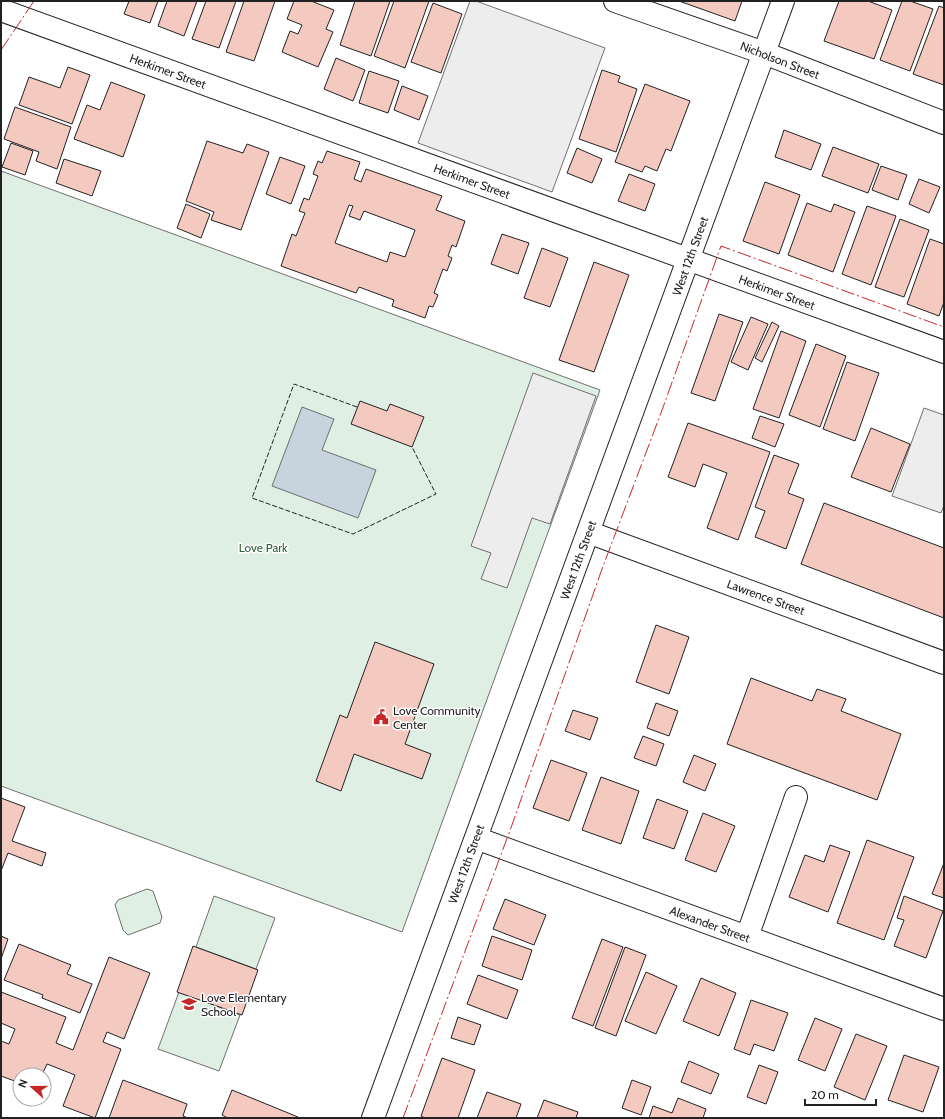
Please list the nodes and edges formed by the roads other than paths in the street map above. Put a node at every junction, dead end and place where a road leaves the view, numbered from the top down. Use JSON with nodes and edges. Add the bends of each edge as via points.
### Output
{"nodes":[{"id":1,"x":615,"y":1,"type":"edge"},
{"id":2,"x":783,"y":1,"type":"edge"},
{"id":3,"x":4,"y":12,"type":"edge"},
{"id":4,"x":764,"y":53,"type":"junction"},
{"id":5,"x":944,"y":123,"type":"edge"},
{"id":6,"x":688,"y":260,"type":"junction"},
{"id":7,"x":944,"y":352,"type":"edge"},
{"id":8,"x":588,"y":532,"type":"junction"},
{"id":9,"x":944,"y":663,"type":"edge"},
{"id":10,"x":796,"y":797,"type":"dead end"},
{"id":11,"x":476,"y":838,"type":"junction"},
{"id":12,"x":747,"y":937,"type":"junction"},
{"id":13,"x":944,"y":1009,"type":"edge"},
{"id":14,"x":373,"y":1118,"type":"edge"}],
"edges":[{"from":1,"to":4,"type":"street","name":"Nicholson Street"},
{"from":2,"to":4,"type":"street","name":"West 12th Street"},
{"from":3,"to":6,"type":"street","name":"Herkimer Street"},
{"from":4,"to":5,"type":"street","name":"Nicholson Street"},
{"from":4,"to":6,"type":"street","name":"West 12th Street"},
{"from":6,"to":7,"type":"street","name":"Herkimer Street"},
{"from":6,"to":8,"type":"street","name":"West 12th Street"},
{"from":8,"to":9,"type":"street","name":"Lawrence Street"},
{"from":8,"to":11,"type":"street","name":"West 12th Street"},
{"from":10,"to":12,"type":"street"},
{"from":11,"to":12,"type":"street","name":"Alexander Street"},
{"from":11,"to":14,"type":"street","name":"West 12th Street"},
{"from":12,"to":13,"type":"street","name":"Alexander Street"}]}
